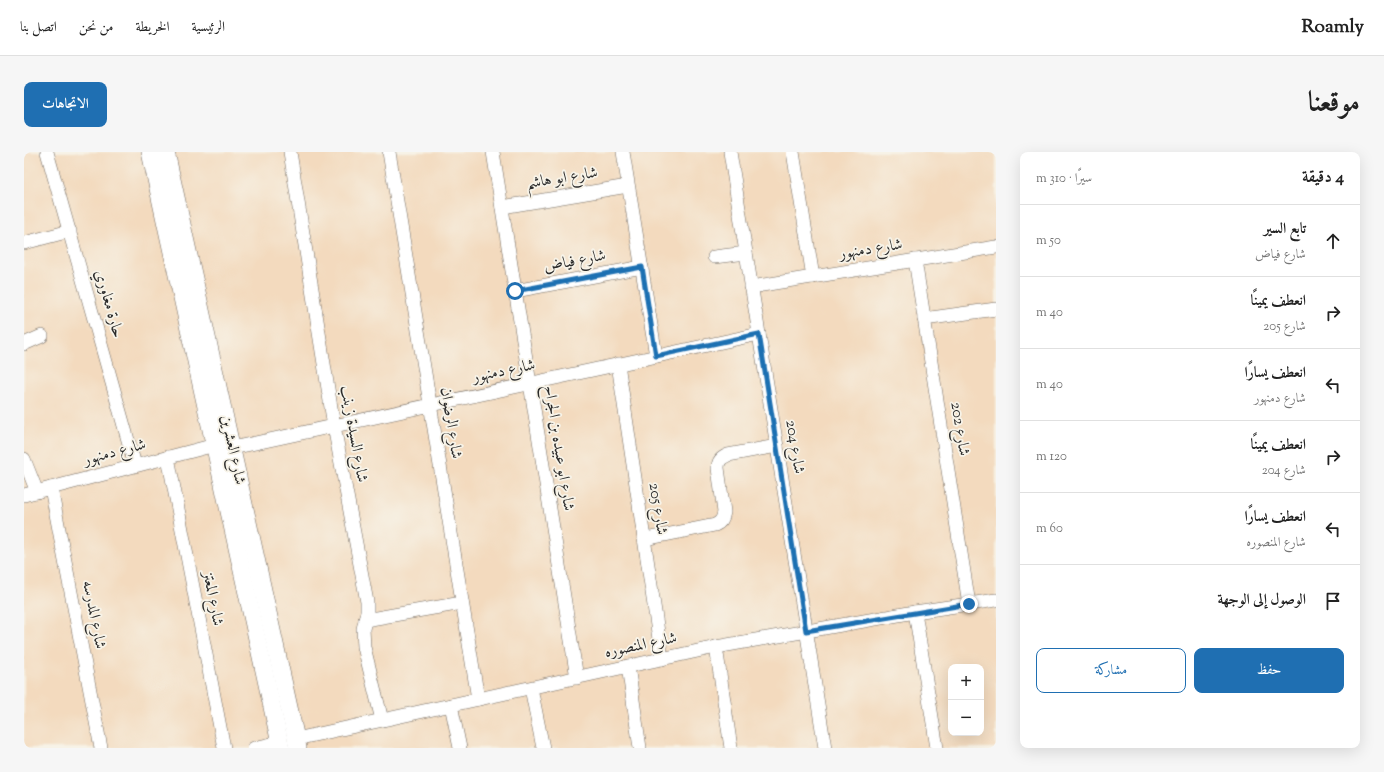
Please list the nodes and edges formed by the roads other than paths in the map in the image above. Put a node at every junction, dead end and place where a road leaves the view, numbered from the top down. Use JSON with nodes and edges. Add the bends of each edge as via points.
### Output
{"nodes":[{"id":1,"x":47,"y":152,"type":"edge"},
{"id":2,"x":150,"y":152,"type":"edge"},
{"id":3,"x":166,"y":152,"type":"edge"},
{"id":4,"x":290,"y":152,"type":"edge"},
{"id":5,"x":389,"y":152,"type":"edge"},
{"id":6,"x":493,"y":152,"type":"edge"},
{"id":7,"x":623,"y":152,"type":"edge"},
{"id":8,"x":730,"y":152,"type":"edge"},
{"id":9,"x":793,"y":152,"type":"edge"},
{"id":10,"x":628,"y":186,"type":"junction"},
{"id":11,"x":502,"y":207,"type":"junction"},
{"id":12,"x":70,"y":231,"type":"junction"},
{"id":13,"x":24,"y":243,"type":"edge"},
{"id":14,"x":996,"y":247,"type":"edge"},
{"id":15,"x":746,"y":253,"type":"junction"},
{"id":16,"x":714,"y":257,"type":"dead end"},
{"id":17,"x":915,"y":260,"type":"junction"},
{"id":18,"x":642,"y":267,"type":"junction"},
{"id":19,"x":813,"y":277,"type":"junction"},
{"id":20,"x":751,"y":287,"type":"junction"},
{"id":21,"x":515,"y":291,"type":"junction"},
{"id":22,"x":996,"y":309,"type":"edge"},
{"id":23,"x":924,"y":319,"type":"junction"},
{"id":24,"x":759,"y":334,"type":"junction"},
{"id":25,"x":42,"y":336,"type":"dead end"},
{"id":26,"x":24,"y":344,"type":"edge"},
{"id":27,"x":656,"y":356,"type":"junction"},
{"id":28,"x":618,"y":364,"type":"junction"},
{"id":29,"x":530,"y":384,"type":"junction"},
{"id":30,"x":430,"y":405,"type":"junction"},
{"id":31,"x":334,"y":426,"type":"junction"},
{"id":32,"x":215,"y":444,"type":"junction"},
{"id":33,"x":777,"y":446,"type":"junction"},
{"id":34,"x":232,"y":448,"type":"junction"},
{"id":35,"x":168,"y":457,"type":"junction"},
{"id":36,"x":24,"y":459,"type":"edge"},
{"id":37,"x":135,"y":466,"type":"junction"},
{"id":38,"x":51,"y":488,"type":"junction"},
{"id":39,"x":30,"y":493,"type":"edge"},
{"id":40,"x":644,"y":539,"type":"junction"},
{"id":41,"x":996,"y":600,"type":"edge"},
{"id":42,"x":462,"y":603,"type":"junction"},
{"id":43,"x":969,"y":604,"type":"junction"},
{"id":44,"x":915,"y":612,"type":"junction"},
{"id":45,"x":365,"y":620,"type":"junction"},
{"id":46,"x":806,"y":631,"type":"junction"},
{"id":47,"x":716,"y":647,"type":"junction"},
{"id":48,"x":662,"y":659,"type":"junction"},
{"id":49,"x":628,"y":666,"type":"junction"},
{"id":50,"x":577,"y":678,"type":"junction"},
{"id":51,"x":531,"y":688,"type":"junction"},
{"id":52,"x":478,"y":699,"type":"junction"},
{"id":53,"x":451,"y":705,"type":"junction"},
{"id":54,"x":382,"y":720,"type":"junction"},
{"id":55,"x":289,"y":744,"type":"edge"},
{"id":56,"x":101,"y":748,"type":"edge"},
{"id":57,"x":224,"y":748,"type":"edge"},
{"id":58,"x":254,"y":748,"type":"edge"},
{"id":59,"x":460,"y":748,"type":"edge"},
{"id":60,"x":543,"y":748,"type":"edge"},
{"id":61,"x":640,"y":748,"type":"edge"},
{"id":62,"x":731,"y":748,"type":"edge"},
{"id":63,"x":825,"y":748,"type":"edge"},
{"id":64,"x":937,"y":748,"type":"edge"}],
"edges":[{"from":1,"to":12,"type":"street","name":"حارة مغاوري"},
{"from":2,"to":32,"type":"street","name":"شارع العشرين"},
{"from":3,"to":34,"type":"street","name":"شارع العشرين"},
{"from":4,"to":31,"type":"street","name":"شارع السيدة زينب"},
{"from":5,"to":30,"type":"street","name":"شارع الرضوان"},
{"from":6,"to":11,"type":"street","name":"شارع ابو عبيده بن الجراح"},
{"from":7,"to":10,"type":"street"},
{"from":8,"to":15,"type":"street","name":"شارع 204"},
{"from":9,"to":19,"type":"street"},
{"from":10,"to":11,"type":"street","name":"شارع ابو هاشم"},
{"from":10,"to":18,"type":"street"},
{"from":11,"to":21,"type":"street","name":"شارع ابو عبيده بن الجراح"},
{"from":12,"to":13,"type":"street"},
{"from":12,"to":37,"type":"street","name":"حارة مغاوري"},
{"from":14,"to":17,"type":"street","name":"شارع دمنهور"},
{"from":15,"to":16,"type":"street"},
{"from":15,"to":20,"type":"street","name":"شارع 204"},
{"from":17,"to":19,"type":"street","name":"شارع دمنهور"},
{"from":17,"to":23,"type":"street","name":"شارع 202"},
{"from":18,"to":21,"type":"street","name":"شارع فياض"},
{"from":18,"to":27,"type":"street"},
{"from":19,"to":20,"type":"street","name":"شارع دمنهور"},
{"from":20,"to":24,"type":"street","name":"شارع 204"},
{"from":21,"to":29,"type":"street","name":"شارع ابو عبيده بن الجراح"},
{"from":22,"to":23,"type":"street"},
{"from":23,"to":43,"type":"street","name":"شارع 202"},
{"from":24,"to":27,"type":"street","name":"شارع دمنهور"},
{"from":24,"to":33,"type":"street","name":"شارع 204"},
{"from":25,"to":26,"type":"street"},
{"from":27,"to":28,"type":"street","name":"شارع دمنهور"},
{"from":28,"to":29,"type":"street","name":"شارع دمنهور"},
{"from":28,"to":40,"type":"street","name":"شارع 205"},
{"from":29,"to":30,"type":"street","name":"شارع دمنهور"},
{"from":29,"to":50,"type":"street","name":"شارع ابو عبيده بن الجراح"},
{"from":30,"to":31,"type":"street","name":"شارع دمنهور"},
{"from":30,"to":42,"type":"street","name":"شارع الرضوان"},
{"from":31,"to":34,"type":"street","name":"شارع دمنهور"},
{"from":31,"to":45,"type":"street","name":"شارع السيدة زينب","via":[[367,602]]},
{"from":32,"to":35,"type":"street","name":"شارع دمنهور"},
{"from":32,"to":55,"type":"street","name":"شارع العشرين"},
{"from":33,"to":40,"type":"street","via":[[728,455],[718,462],[724,512],[720,522]]},
{"from":33,"to":46,"type":"street","name":"شارع 204"},
{"from":34,"to":55,"type":"street","name":"شارع العشرين"},
{"from":35,"to":37,"type":"street","name":"شارع دمنهور"},
{"from":35,"to":57,"type":"street","name":"شارع المعتز"},
{"from":36,"to":39,"type":"street"},
{"from":37,"to":38,"type":"street","name":"شارع دمنهور"},
{"from":38,"to":39,"type":"street","name":"شارع دمنهور"},
{"from":38,"to":56,"type":"street","name":"شارع المدرسه"},
{"from":40,"to":48,"type":"street","name":"شارع 205"},
{"from":41,"to":43,"type":"street","name":"شارع المنصوره"},
{"from":42,"to":45,"type":"street"},
{"from":42,"to":52,"type":"street","name":"شارع الرضوان"},
{"from":43,"to":44,"type":"street","name":"شارع المنصوره"},
{"from":44,"to":46,"type":"street","name":"شارع المنصوره"},
{"from":44,"to":64,"type":"street"},
{"from":45,"to":54,"type":"street","name":"شارع السيدة زينب","via":[[364,647]]},
{"from":46,"to":47,"type":"street","name":"شارع المنصوره"},
{"from":46,"to":63,"type":"street","name":"شارع 204"},
{"from":47,"to":48,"type":"street","name":"شارع المنصوره"},
{"from":47,"to":62,"type":"street"},
{"from":48,"to":49,"type":"street","name":"شارع المنصوره"},
{"from":49,"to":50,"type":"street","name":"شارع المنصوره"},
{"from":49,"to":61,"type":"street"},
{"from":50,"to":51,"type":"street","name":"شارع المنصوره"},
{"from":51,"to":52,"type":"street","name":"شارع المنصوره"},
{"from":51,"to":60,"type":"street"},
{"from":52,"to":53,"type":"street","name":"شارع المنصوره"},
{"from":53,"to":54,"type":"street","name":"شارع المنصوره"},
{"from":53,"to":59,"type":"street"},
{"from":54,"to":55,"type":"street","name":"شارع المنصوره"},
{"from":55,"to":58,"type":"street","name":"شارع المنصوره"}]}
